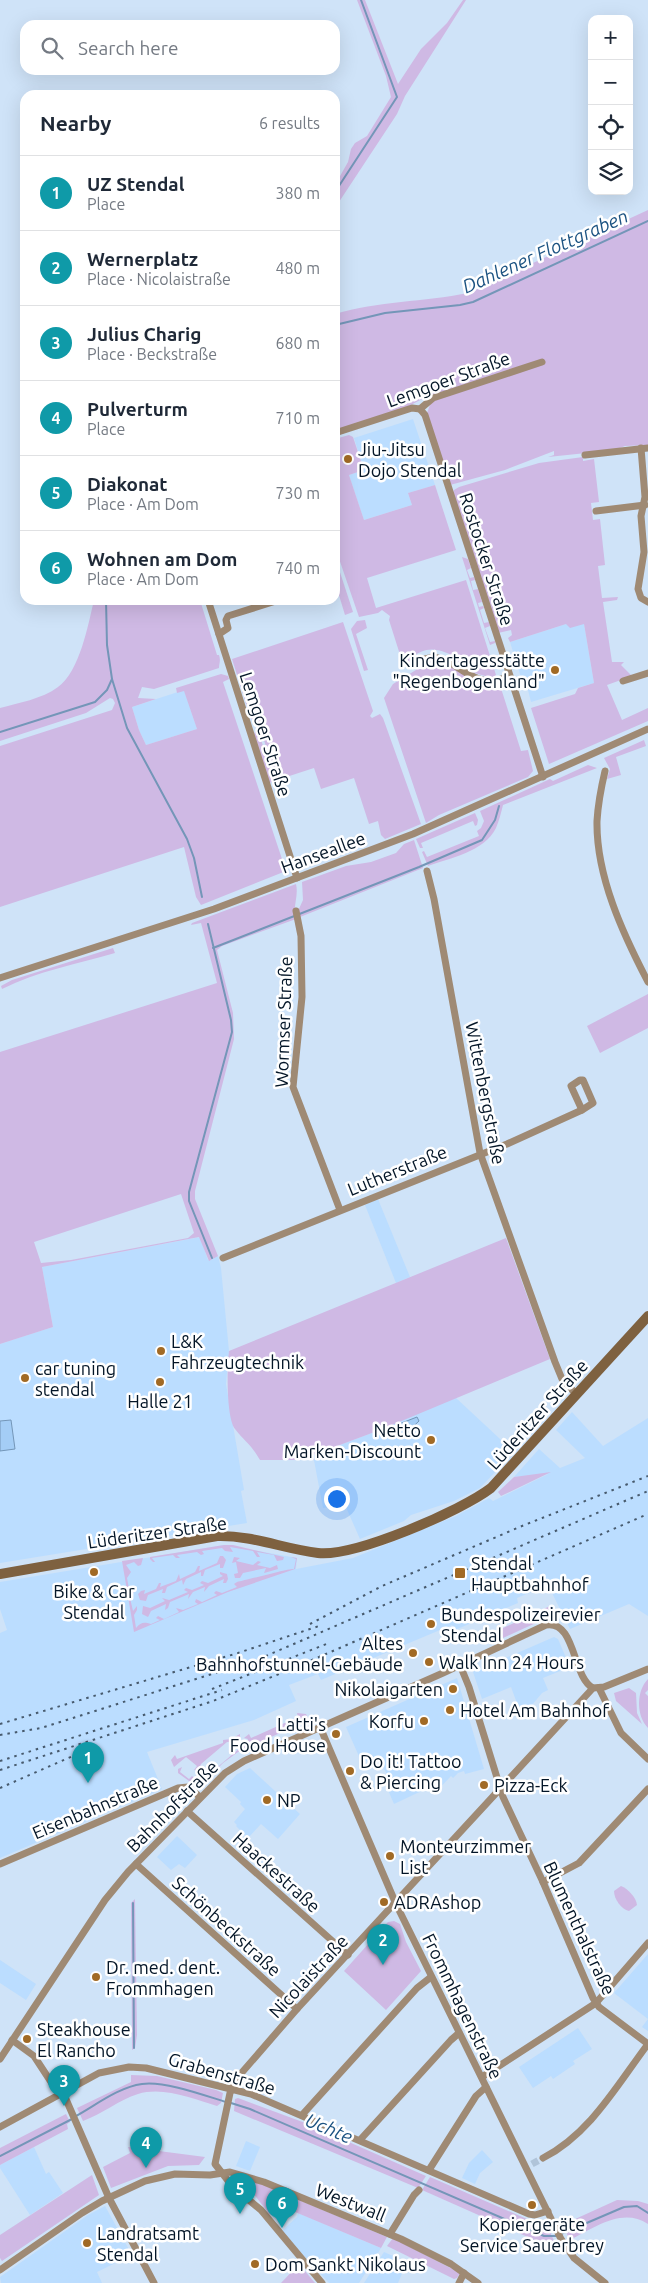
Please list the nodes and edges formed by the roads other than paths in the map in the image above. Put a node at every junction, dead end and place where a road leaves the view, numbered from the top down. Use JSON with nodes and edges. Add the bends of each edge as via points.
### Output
{"nodes":[{"id":1,"x":542,"y":362,"type":"dead end"},
{"id":2,"x":420,"y":409,"type":"junction"},
{"id":3,"x":340,"y":432,"type":"edge"},
{"id":4,"x":644,"y":448,"type":"edge"},
{"id":5,"x":585,"y":455,"type":"dead end"},
{"id":6,"x":646,"y":505,"type":"edge"},
{"id":7,"x":596,"y":511,"type":"dead end"},
{"id":8,"x":645,"y":562,"type":"edge"},
{"id":9,"x":648,"y":602,"type":"edge"},
{"id":10,"x":209,"y":605,"type":"edge"},
{"id":11,"x":263,"y":605,"type":"edge"},
{"id":12,"x":218,"y":634,"type":"junction"},
{"id":13,"x":417,"y":663,"type":"dead end"},
{"id":14,"x":648,"y":673,"type":"edge"},
{"id":15,"x":509,"y":677,"type":"junction"},
{"id":16,"x":623,"y":681,"type":"dead end"},
{"id":17,"x":648,"y":730,"type":"edge"},
{"id":18,"x":605,"y":771,"type":"dead end"},
{"id":19,"x":543,"y":777,"type":"junction"},
{"id":20,"x":427,"y":871,"type":"dead end"},
{"id":21,"x":297,"y":878,"type":"junction"},
{"id":22,"x":297,"y":914,"type":"dead end"},
{"id":23,"x":0,"y":978,"type":"edge"},
{"id":24,"x":648,"y":982,"type":"edge"},
{"id":25,"x":582,"y":1110,"type":"dead end"},
{"id":26,"x":480,"y":1153,"type":"junction"},
{"id":27,"x":340,"y":1210,"type":"junction"},
{"id":28,"x":223,"y":1258,"type":"dead end"},
{"id":29,"x":648,"y":1316,"type":"edge"},
{"id":30,"x":577,"y":1395,"type":"junction"},
{"id":31,"x":0,"y":1574,"type":"edge"},
{"id":32,"x":460,"y":1665,"type":"junction"},
{"id":33,"x":648,"y":1669,"type":"edge"},
{"id":34,"x":596,"y":1688,"type":"junction"},
{"id":35,"x":320,"y":1727,"type":"junction"},
{"id":36,"x":648,"y":1759,"type":"edge"},
{"id":37,"x":648,"y":1789,"type":"edge"},
{"id":38,"x":500,"y":1790,"type":"junction"},
{"id":39,"x":200,"y":1797,"type":"junction"},
{"id":40,"x":187,"y":1811,"type":"junction"},
{"id":41,"x":0,"y":1864,"type":"edge"},
{"id":42,"x":136,"y":1864,"type":"junction"},
{"id":43,"x":543,"y":1882,"type":"junction"},
{"id":44,"x":396,"y":1904,"type":"junction"},
{"id":45,"x":648,"y":1944,"type":"edge"},
{"id":46,"x":348,"y":1955,"type":"junction"},
{"id":47,"x":431,"y":1977,"type":"junction"},
{"id":48,"x":596,"y":2003,"type":"junction"},
{"id":49,"x":297,"y":2009,"type":"junction"},
{"id":50,"x":460,"y":2033,"type":"junction"},
{"id":51,"x":12,"y":2040,"type":"junction"},
{"id":52,"x":648,"y":2044,"type":"edge"},
{"id":53,"x":0,"y":2059,"type":"edge"},
{"id":54,"x":482,"y":2077,"type":"junction"},
{"id":55,"x":486,"y":2087,"type":"junction"},
{"id":56,"x":231,"y":2091,"type":"junction"},
{"id":57,"x":61,"y":2093,"type":"junction"},
{"id":58,"x":302,"y":2115,"type":"junction"},
{"id":59,"x":0,"y":2127,"type":"edge"},
{"id":60,"x":360,"y":2140,"type":"junction"},
{"id":61,"x":544,"y":2158,"type":"tunnel mouth"},
{"id":62,"x":429,"y":2170,"type":"junction"},
{"id":63,"x":221,"y":2173,"type":"junction"},
{"id":64,"x":419,"y":2190,"type":"dead end"},
{"id":65,"x":109,"y":2198,"type":"junction"},
{"id":66,"x":548,"y":2211,"type":"junction"},
{"id":67,"x":390,"y":2234,"type":"junction"},
{"id":68,"x":0,"y":2270,"type":"edge"},
{"id":69,"x":464,"y":2273,"type":"junction"},
{"id":70,"x":596,"y":2280,"type":"edge"},
{"id":71,"x":154,"y":2283,"type":"edge"},
{"id":72,"x":322,"y":2283,"type":"edge"},
{"id":73,"x":459,"y":2283,"type":"edge"},
{"id":74,"x":478,"y":2283,"type":"edge"},
{"id":75,"x":605,"y":2283,"type":"edge"}],
"edges":[{"from":1,"to":2,"type":"street","name":"Lemgoer Straße","via":[[433,398]]},
{"from":2,"to":3,"type":"street","name":"Lemgoer Straße","via":[[412,408]]},
{"from":2,"to":15,"type":"street","name":"Rostocker Straße","via":[[425,415]]},
{"from":4,"to":5,"type":"street"},
{"from":4,"to":6,"type":"street"},
{"from":6,"to":7,"type":"street"},
{"from":6,"to":8,"type":"street","via":[[641,516]]},
{"from":8,"to":9,"type":"street","via":[[638,594]]},
{"from":10,"to":12,"type":"street","name":"Lemgoer Straße"},
{"from":11,"to":12,"type":"street","via":[[228,616],[228,628]]},
{"from":12,"to":21,"type":"street","name":"Lemgoer Straße"},
{"from":13,"to":15,"type":"street","via":[[431,656],[439,657],[487,681]]},
{"from":14,"to":16,"type":"street"},
{"from":15,"to":19,"type":"street","name":"Rostocker Straße"},
{"from":17,"to":19,"type":"street","name":"Hanseallee"},
{"from":18,"to":24,"type":"street","via":[[597,822],[604,870],[621,926]]},
{"from":19,"to":21,"type":"street","name":"Hanseallee","via":[[426,829]]},
{"from":20,"to":26,"type":"street","name":"Wittenbergstraße"},
{"from":21,"to":23,"type":"street","name":"Hanseallee","via":[[214,909]]},
{"from":22,"to":27,"type":"street","name":"Wormser Straße","via":[[302,948],[302,997],[293,1087]]},
{"from":25,"to":26,"type":"street","name":"Lutherstraße"},
{"from":26,"to":27,"type":"street","name":"Lutherstraße"},
{"from":26,"to":30,"type":"street","name":"Wittenbergstraße","via":[[555,1362],[562,1379]]},
{"from":27,"to":28,"type":"street","name":"Lutherstraße"},
{"from":29,"to":30,"type":"main road","name":"Lüderitzer Straße"},
{"from":30,"to":31,"type":"main road","name":"Lüderitzer Straße","via":[[483,1494],[355,1550],[319,1553],[246,1538],[217,1536]]},
{"from":32,"to":34,"type":"street","name":"Bahnhofstraße","via":[[529,1632],[546,1625],[556,1625],[563,1631],[584,1678]]},
{"from":32,"to":35,"type":"street","name":"Bahnhofstraße"},
{"from":32,"to":38,"type":"street","name":"Blumenthalstraße","via":[[470,1687]]},
{"from":33,"to":34,"type":"street","name":"Nicolaistraße"},
{"from":34,"to":36,"type":"street","via":[[621,1733]]},
{"from":34,"to":38,"type":"street","name":"Nicolaistraße"},
{"from":35,"to":39,"type":"street","name":"Bahnhofstraße","via":[[235,1765]]},
{"from":35,"to":44,"type":"street","name":"Frommhagenstraße"},
{"from":37,"to":43,"type":"street","via":[[579,1863]]},
{"from":38,"to":43,"type":"street","name":"Blumenthalstraße"},
{"from":38,"to":44,"type":"street","name":"Nicolaistraße"},
{"from":39,"to":40,"type":"street","name":"Bahnhofstraße"},
{"from":39,"to":41,"type":"street","name":"Eisenbahnstraße","via":[[188,1787],[178,1788]]},
{"from":40,"to":42,"type":"street","name":"Bahnhofstraße"},
{"from":40,"to":46,"type":"street","name":"Haackestraße"},
{"from":42,"to":49,"type":"street","name":"Schönbeckstraße"},
{"from":42,"to":51,"type":"street","name":"Bahnhofstraße","via":[[96,1912]]},
{"from":43,"to":48,"type":"street","name":"Blumenthalstraße"},
{"from":44,"to":46,"type":"street","name":"Nicolaistraße"},
{"from":44,"to":47,"type":"street","name":"Frommhagenstraße"},
{"from":45,"to":48,"type":"street"},
{"from":46,"to":49,"type":"street","name":"Nicolaistraße"},
{"from":47,"to":50,"type":"street","name":"Frommhagenstraße"},
{"from":47,"to":58,"type":"street","via":[[417,1988]]},
{"from":48,"to":52,"type":"street","name":"Blumenthalstraße"},
{"from":48,"to":54,"type":"street"},
{"from":49,"to":56,"type":"street","name":"Nicolaistraße","via":[[238,2077]]},
{"from":50,"to":54,"type":"street","name":"Frommhagenstraße"},
{"from":50,"to":60,"type":"street"},
{"from":51,"to":53,"type":"street","name":"Bahnhofstraße"},
{"from":51,"to":57,"type":"street","via":[[34,2056]]},
{"from":52,"to":61,"type":"street","via":[[590,2122],[561,2148]]},
{"from":54,"to":55,"type":"street","name":"Frommhagenstraße"},
{"from":55,"to":62,"type":"street","via":[[476,2096]]},
{"from":55,"to":66,"type":"street","name":"Frommhagenstraße","via":[[529,2165]]},
{"from":56,"to":57,"type":"street","name":"Grabenstraße","via":[[154,2069],[129,2067],[99,2072]]},
{"from":56,"to":58,"type":"street","name":"Grabenstraße"},
{"from":56,"to":63,"type":"street","name":"Nicolaistraße","via":[[214,2161]]},
{"from":57,"to":59,"type":"street","name":"Grabenstraße"},
{"from":57,"to":65,"type":"street","via":[[78,2124]]},
{"from":58,"to":60,"type":"street","name":"Grabenstraße"},
{"from":60,"to":62,"type":"street","name":"Grabenstraße"},
{"from":62,"to":66,"type":"street","name":"Grabenstraße","via":[[529,2214]]},
{"from":63,"to":65,"type":"street","name":"Westwall","via":[[166,2175]]},
{"from":63,"to":67,"type":"street","name":"Westwall","via":[[242,2174]]},
{"from":63,"to":72,"type":"street","via":[[261,2210]]},
{"from":64,"to":67,"type":"street"},
{"from":65,"to":68,"type":"street","name":"Westwall"},
{"from":65,"to":71,"type":"street"},
{"from":66,"to":70,"type":"street","name":"Frommhagenstraße","via":[[570,2254]]},
{"from":67,"to":69,"type":"street","name":"Westwall"},
{"from":69,"to":73,"type":"street"},
{"from":69,"to":74,"type":"street","name":"Westwall"},
{"from":70,"to":75,"type":"street","name":"Frommhagenstraße"}]}
